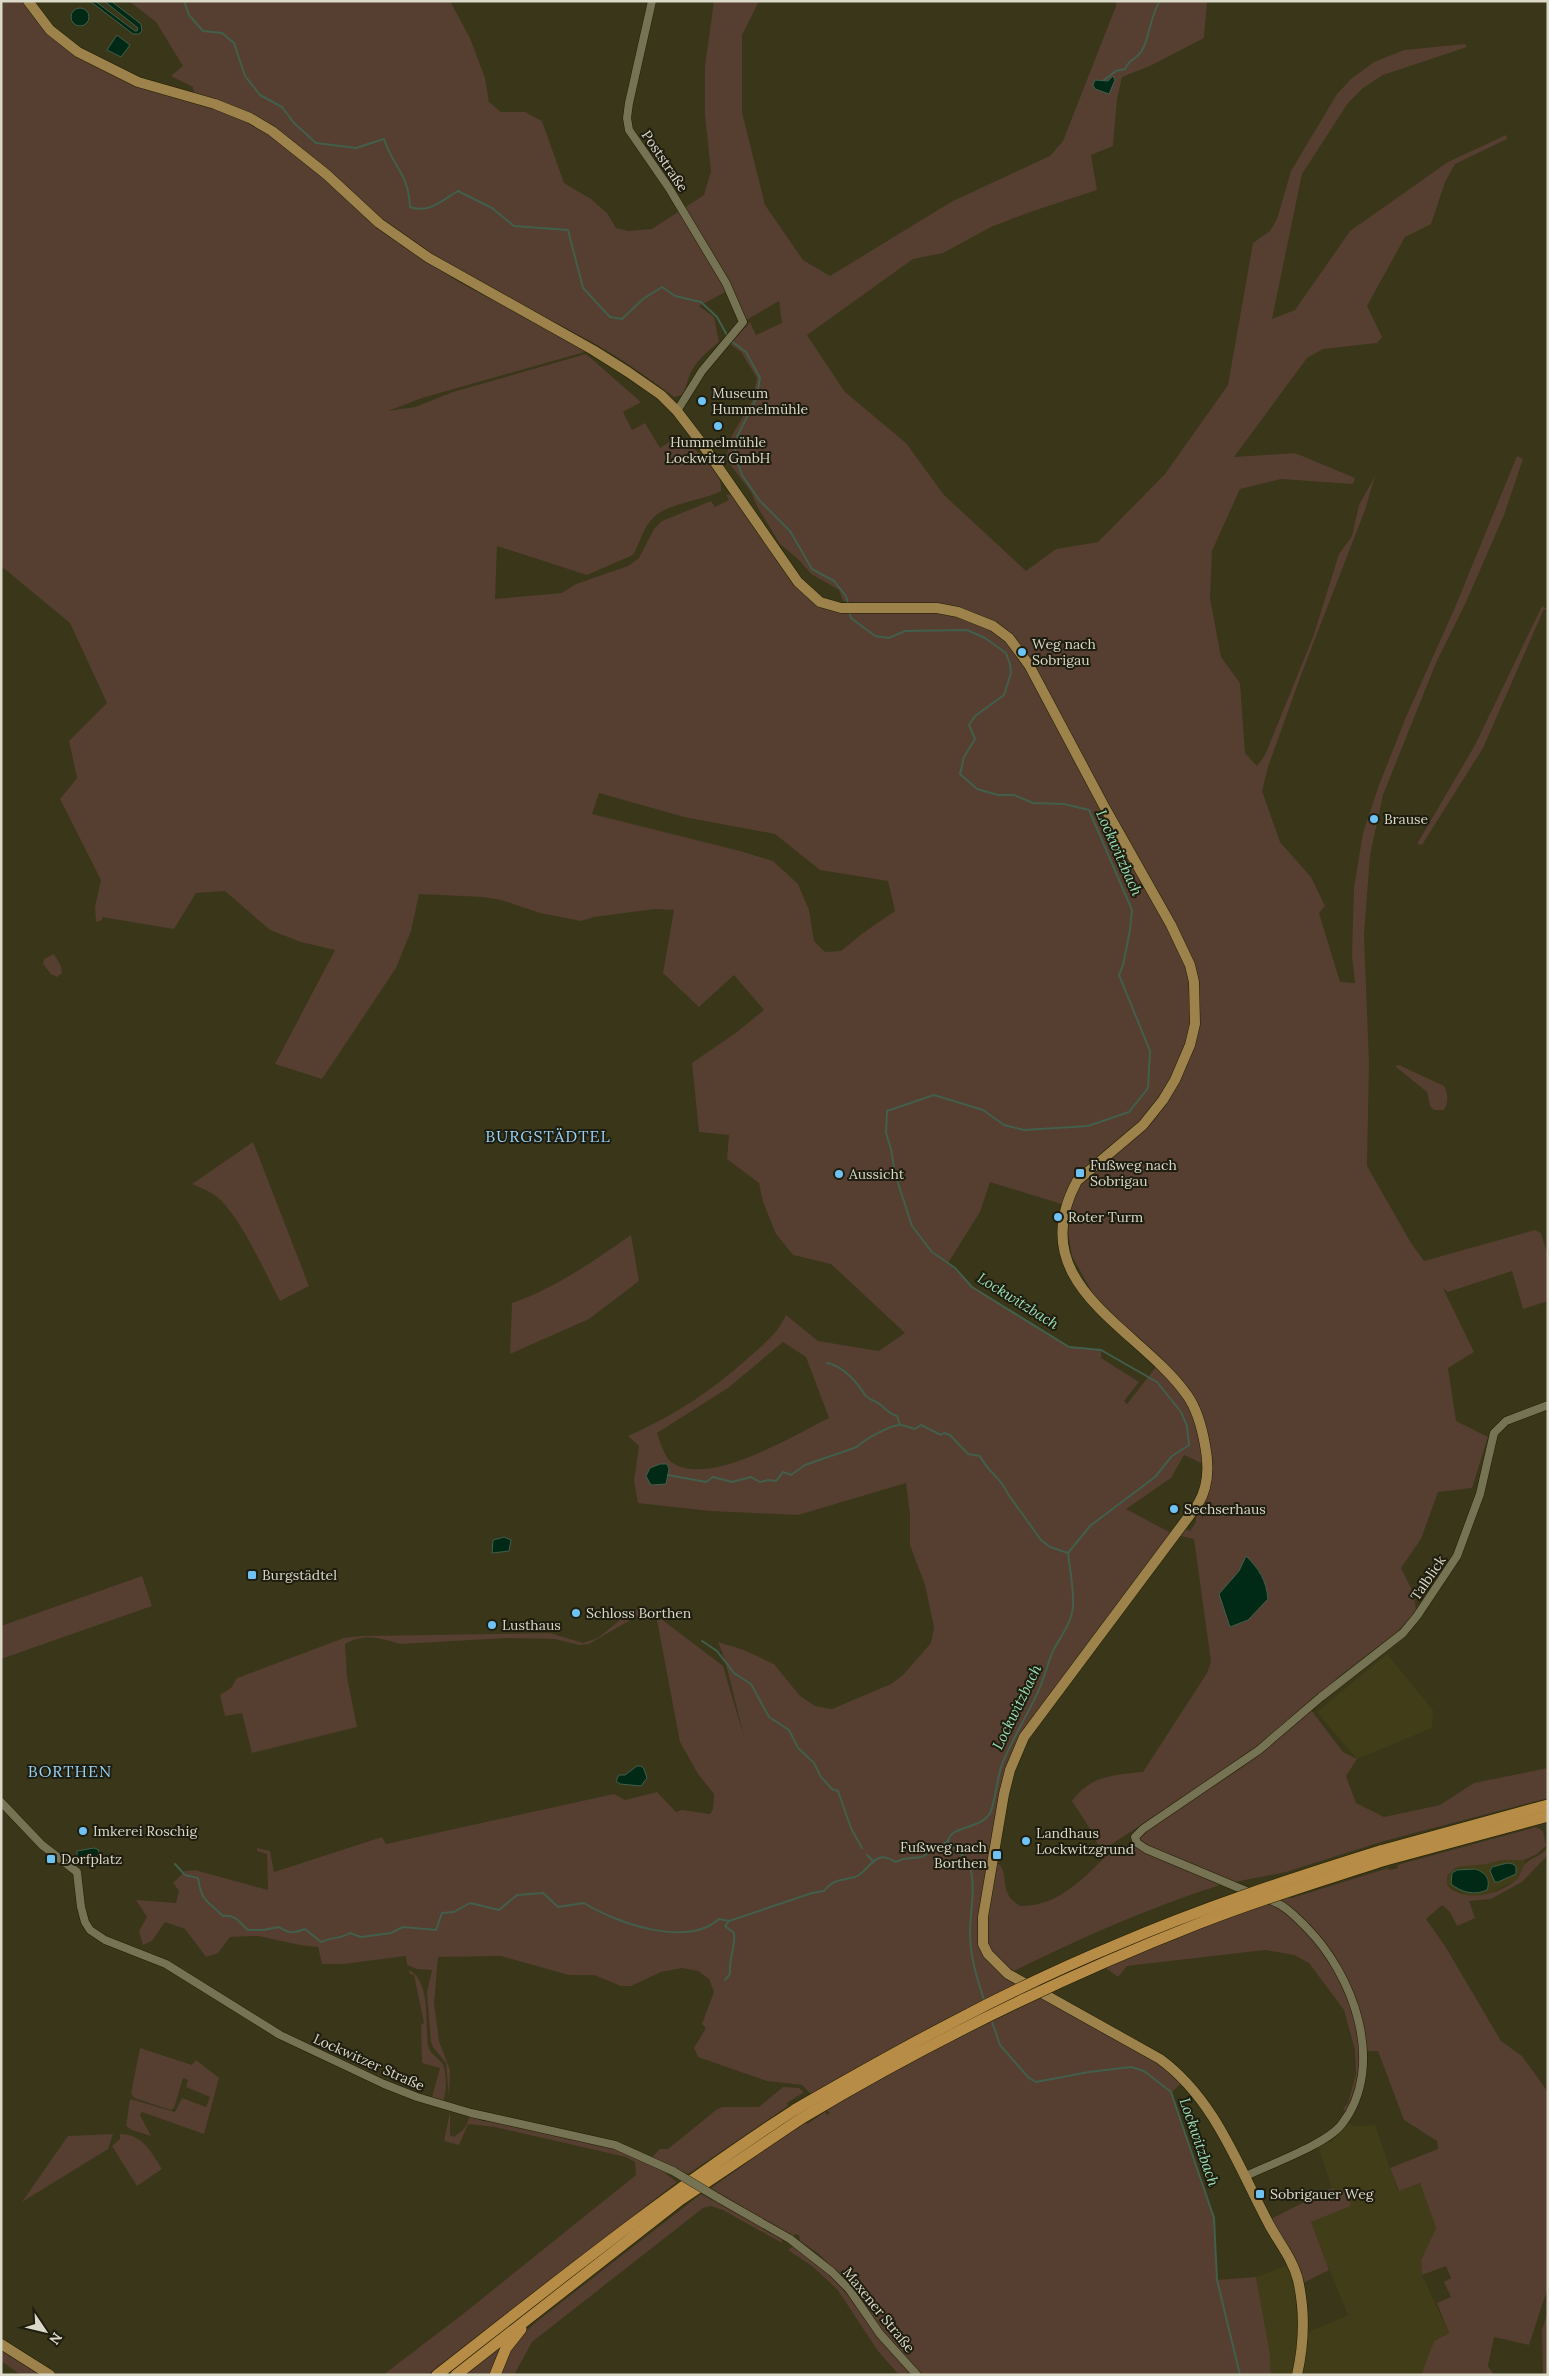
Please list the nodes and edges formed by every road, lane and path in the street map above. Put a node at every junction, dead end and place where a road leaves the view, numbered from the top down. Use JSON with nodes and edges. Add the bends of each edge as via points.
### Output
{"nodes":[{"id":1,"x":28,"y":1,"type":"edge"},
{"id":2,"x":652,"y":1,"type":"edge"},
{"id":3,"x":677,"y":410,"type":"junction"},
{"id":4,"x":1548,"y":1405,"type":"edge"},
{"id":5,"x":1,"y":1802,"type":"edge"},
{"id":6,"x":1548,"y":1805,"type":"edge"},
{"id":7,"x":1548,"y":1816,"type":"edge"},
{"id":8,"x":1381,"y":1856,"type":"junction"},
{"id":9,"x":799,"y":2113,"type":"junction"},
{"id":10,"x":1246,"y":2176,"type":"junction"},
{"id":11,"x":720,"y":2198,"type":"joint"},
{"id":12,"x":533,"y":2314,"type":"junction"},
{"id":13,"x":1,"y":2344,"type":"edge"},
{"id":14,"x":50,"y":2375,"type":"edge"},
{"id":15,"x":437,"y":2375,"type":"edge"},
{"id":16,"x":456,"y":2375,"type":"edge"},
{"id":17,"x":495,"y":2375,"type":"edge"},
{"id":18,"x":917,"y":2375,"type":"edge"},
{"id":19,"x":1297,"y":2375,"type":"edge"}],
"edges":[{"from":1,"to":3,"type":"main road","via":[[50,30],[78,52],[138,82],[215,104],[272,130],[379,223],[429,258],[628,372]]},
{"from":2,"to":3,"type":"street","name":"Poststraße","via":[[629,103],[629,130],[669,188],[726,283],[743,322],[702,371]]},
{"from":3,"to":10,"type":"main road","via":[[798,582],[820,602],[841,608],[944,610],[994,626],[1009,638],[1029,665],[1171,925],[1192,974],[1195,1024],[1175,1080],[1143,1125],[1077,1181],[1071,1194],[1064,1231],[1066,1257],[1080,1288],[1173,1378],[1188,1398],[1206,1450],[1205,1491],[1185,1523],[1024,1737],[1004,1794],[982,1934],[988,1954],[1008,1974],[1141,2048],[1180,2074],[1204,2103]]},
{"from":4,"to":10,"type":"street","name":"Talblick","via":[[1506,1421],[1494,1433],[1480,1494],[1451,1567],[1403,1633],[1258,1750],[1135,1837],[1137,1843],[1146,1849],[1286,1907],[1330,1954],[1352,1996],[1363,2073],[1350,2113],[1328,2137]]},
{"from":5,"to":11,"type":"street","name":"Lockwitzer Straße","bridge":true,"via":[[42,1845],[77,1872],[85,1922],[90,1930],[105,1940],[166,1964],[280,2035],[384,2084],[450,2107],[615,2145],[673,2171]]},
{"from":6,"to":8,"type":"highway"},
{"from":7,"to":8,"type":"highway"},
{"from":8,"to":9,"type":"highway","bridge":true,"via":[[1201,1922],[1085,1970]]},
{"from":9,"to":12,"type":"highway"},
{"from":9,"to":15,"type":"highway","via":[[737,2147],[628,2225]]},
{"from":10,"to":19,"type":"main road","via":[[1297,2277],[1303,2325]]},
{"from":11,"to":18,"type":"street","name":"Maxener Straße","via":[[790,2240],[832,2272]]},
{"from":12,"to":16,"type":"highway"},
{"from":12,"to":17,"type":"highway","via":[[506,2348]]},
{"from":13,"to":14,"type":"main road"}]}
